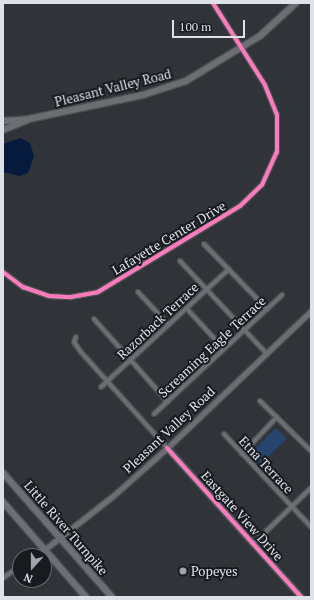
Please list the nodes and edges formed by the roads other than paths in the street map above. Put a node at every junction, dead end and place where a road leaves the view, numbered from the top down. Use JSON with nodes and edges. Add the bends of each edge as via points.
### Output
{"nodes":[{"id":1,"x":213,"y":3,"type":"edge"},
{"id":2,"x":296,"y":3,"type":"edge"},
{"id":3,"x":242,"y":48,"type":"junction"},
{"id":4,"x":29,"y":119,"type":"junction"},
{"id":5,"x":3,"y":122,"type":"edge"},
{"id":6,"x":3,"y":130,"type":"edge"},
{"id":7,"x":204,"y":244,"type":"dead end"},
{"id":8,"x":180,"y":261,"type":"dead end"},
{"id":9,"x":229,"y":269,"type":"junction"},
{"id":10,"x":3,"y":272,"type":"edge"},
{"id":11,"x":207,"y":289,"type":"junction"},
{"id":12,"x":138,"y":292,"type":"dead end"},
{"id":13,"x":282,"y":295,"type":"dead end"},
{"id":14,"x":187,"y":309,"type":"junction"},
{"id":15,"x":267,"y":309,"type":"junction"},
{"id":16,"x":311,"y":311,"type":"edge"},
{"id":17,"x":94,"y":319,"type":"dead end"},
{"id":18,"x":169,"y":325,"type":"junction"},
{"id":19,"x":245,"y":329,"type":"junction"},
{"id":20,"x":76,"y":337,"type":"dead end"},
{"id":21,"x":224,"y":348,"type":"junction"},
{"id":22,"x":266,"y":353,"type":"junction"},
{"id":23,"x":130,"y":360,"type":"junction"},
{"id":24,"x":107,"y":381,"type":"junction"},
{"id":25,"x":101,"y":387,"type":"dead end"},
{"id":26,"x":260,"y":401,"type":"dead end"},
{"id":27,"x":168,"y":402,"type":"junction"},
{"id":28,"x":154,"y":414,"type":"dead end"},
{"id":29,"x":276,"y":418,"type":"junction"},
{"id":30,"x":224,"y":434,"type":"dead end"},
{"id":31,"x":167,"y":448,"type":"junction"},
{"id":32,"x":311,"y":452,"type":"edge"},
{"id":33,"x":242,"y":454,"type":"junction"},
{"id":34,"x":3,"y":473,"type":"edge"},
{"id":35,"x":311,"y":488,"type":"edge"},
{"id":36,"x":3,"y":502,"type":"edge"},
{"id":37,"x":292,"y":507,"type":"junction"},
{"id":38,"x":311,"y":527,"type":"edge"},
{"id":39,"x":60,"y":538,"type":"junction"},
{"id":40,"x":253,"y":544,"type":"junction"},
{"id":41,"x":42,"y":548,"type":"edge"},
{"id":42,"x":47,"y":548,"type":"edge"},
{"id":43,"x":52,"y":559,"type":"edge"},
{"id":44,"x":12,"y":572,"type":"edge"},
{"id":45,"x":3,"y":578,"type":"edge"},
{"id":46,"x":86,"y":597,"type":"edge"},
{"id":47,"x":112,"y":597,"type":"edge"},
{"id":48,"x":301,"y":597,"type":"edge"}],
"edges":[{"from":1,"to":3,"type":"street","name":"Lafayette Center Drive"},
{"from":2,"to":3,"type":"main road","name":"Pleasant Valley Road","via":[[273,25]]},
{"from":3,"to":4,"type":"main road","name":"Pleasant Valley Road","via":[[201,73],[170,87]]},
{"from":3,"to":10,"type":"street","name":"Lafayette Center Drive","via":[[270,95],[279,126],[278,147],[272,167],[262,185],[248,200],[110,286],[89,294],[57,297],[40,294],[23,287]]},
{"from":4,"to":5,"type":"main road","name":"Pleasant Valley Road"},
{"from":4,"to":6,"type":"main road","name":"Pleasant Valley Road"},
{"from":7,"to":9,"type":"street"},
{"from":8,"to":11,"type":"street"},
{"from":9,"to":11,"type":"street","name":"Razorback Terrace"},
{"from":9,"to":15,"type":"street"},
{"from":11,"to":14,"type":"street","name":"Razorback Terrace"},
{"from":11,"to":19,"type":"street"},
{"from":12,"to":18,"type":"street"},
{"from":13,"to":15,"type":"street","name":"Screaming Eagle Terrace"},
{"from":14,"to":18,"type":"street","name":"Razorback Terrace"},
{"from":14,"to":21,"type":"street"},
{"from":15,"to":19,"type":"street","name":"Screaming Eagle Terrace"},
{"from":16,"to":22,"type":"street","name":"Pleasant Valley Road"},
{"from":17,"to":23,"type":"street"},
{"from":18,"to":23,"type":"street","name":"Razorback Terrace"},
{"from":19,"to":21,"type":"street","name":"Screaming Eagle Terrace"},
{"from":19,"to":22,"type":"street"},
{"from":20,"to":24,"type":"street","name":"Eastgate View Drive","via":[[76,347]]},
{"from":21,"to":27,"type":"street","name":"Screaming Eagle Terrace"},
{"from":22,"to":31,"type":"street","name":"Pleasant Valley Road"},
{"from":23,"to":24,"type":"street","name":"Razorback Terrace"},
{"from":23,"to":27,"type":"street"},
{"from":24,"to":25,"type":"street","name":"Razorback Terrace"},
{"from":24,"to":31,"type":"street","name":"Eastgate View Drive"},
{"from":26,"to":29,"type":"street"},
{"from":27,"to":28,"type":"street","name":"Screaming Eagle Terrace"},
{"from":29,"to":32,"type":"street"},
{"from":29,"to":33,"type":"street"},
{"from":30,"to":33,"type":"street","name":"Etna Terrace"},
{"from":31,"to":39,"type":"street","name":"Pleasant Valley Road"},
{"from":31,"to":40,"type":"street","name":"Eastgate View Drive"},
{"from":33,"to":37,"type":"street","name":"Etna Terrace"},
{"from":34,"to":39,"type":"highway","name":"Little River Turnpike"},
{"from":35,"to":37,"type":"street"},
{"from":36,"to":41,"type":"highway"},
{"from":37,"to":38,"type":"street","name":"Etna Terrace"},
{"from":37,"to":40,"type":"street"},
{"from":39,"to":42,"type":"street","name":"Pleasant Valley Road"},
{"from":39,"to":47,"type":"highway","name":"Little River Turnpike"},
{"from":40,"to":48,"type":"street","name":"Eastgate View Drive"},
{"from":43,"to":46,"type":"highway"},
{"from":44,"to":45,"type":"street"}]}
